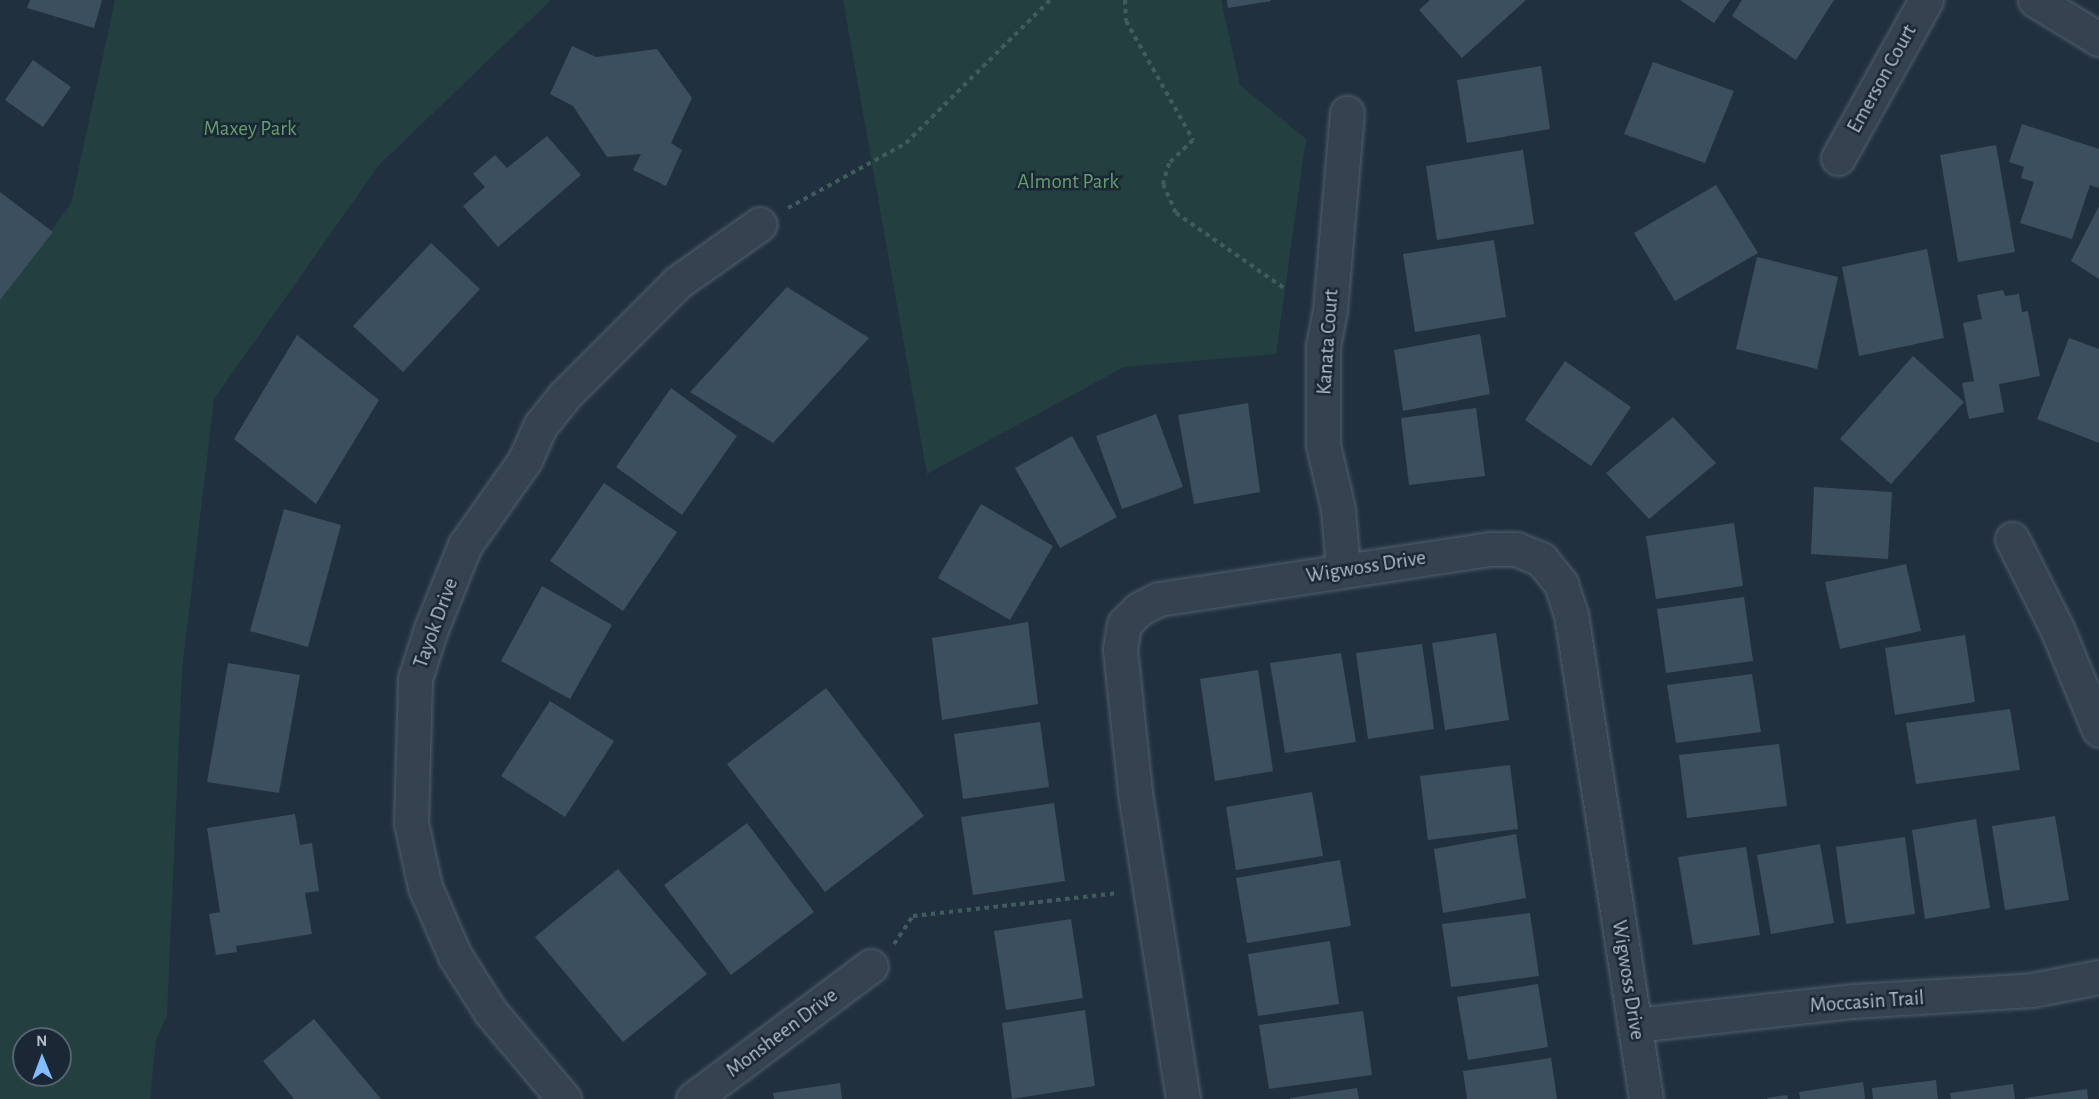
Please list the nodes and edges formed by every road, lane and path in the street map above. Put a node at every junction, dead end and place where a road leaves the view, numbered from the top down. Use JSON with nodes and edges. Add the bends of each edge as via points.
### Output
{"nodes":[{"id":1,"x":1050,"y":0,"type":"edge"},
{"id":2,"x":1125,"y":0,"type":"edge"},
{"id":3,"x":1926,"y":0,"type":"edge"},
{"id":4,"x":2035,"y":0,"type":"edge"},
{"id":5,"x":2099,"y":39,"type":"edge"},
{"id":6,"x":1347,"y":113,"type":"dead end"},
{"id":7,"x":1838,"y":158,"type":"dead end"},
{"id":8,"x":760,"y":224,"type":"joint"},
{"id":9,"x":1284,"y":288,"type":"dead end"},
{"id":10,"x":2012,"y":539,"type":"dead end"},
{"id":11,"x":1342,"y":569,"type":"junction"},
{"id":12,"x":2099,"y":730,"type":"edge"},
{"id":13,"x":1150,"y":890,"type":"junction"},
{"id":14,"x":871,"y":966,"type":"joint"},
{"id":15,"x":2099,"y":977,"type":"edge"},
{"id":16,"x":1635,"y":1025,"type":"junction"},
{"id":17,"x":564,"y":1099,"type":"edge"},
{"id":18,"x":693,"y":1099,"type":"edge"},
{"id":19,"x":1183,"y":1099,"type":"edge"},
{"id":20,"x":1646,"y":1099,"type":"edge"}],
"edges":[{"from":1,"to":8,"type":"path","via":[[906,143]]},
{"from":2,"to":9,"type":"path","via":[[1126,21],[1193,140],[1169,163],[1163,184],[1176,213]]},
{"from":3,"to":7,"type":"street","name":"Emerson Court"},
{"from":4,"to":5,"type":"street"},
{"from":6,"to":11,"type":"street","name":"Kanata Court","via":[[1330,310],[1323,346],[1323,445],[1338,510]]},
{"from":8,"to":17,"type":"street","name":"Tayok Drive","via":[[678,282],[564,396],[540,426],[525,460],[465,544],[430,629],[416,679],[411,823],[426,887],[455,956],[490,1011]]},
{"from":10,"to":12,"type":"street","via":[[2057,629]]},
{"from":11,"to":13,"type":"street","name":"Wigwoss Drive","via":[[1160,599],[1139,609],[1124,624],[1120,649],[1134,792]]},
{"from":11,"to":16,"type":"street","name":"Wigwoss Drive","via":[[1516,549],[1541,559],[1561,584],[1571,614]]},
{"from":13,"to":14,"type":"path","via":[[913,916],[890,950]]},
{"from":13,"to":19,"type":"street","name":"Wigwoss Drive"},
{"from":14,"to":18,"type":"street","name":"Monsheen Drive"},
{"from":15,"to":16,"type":"street","name":"Moccasin Trail","via":[[2032,990],[1854,1001]]},
{"from":16,"to":20,"type":"street","name":"Wigwoss Drive"}]}
